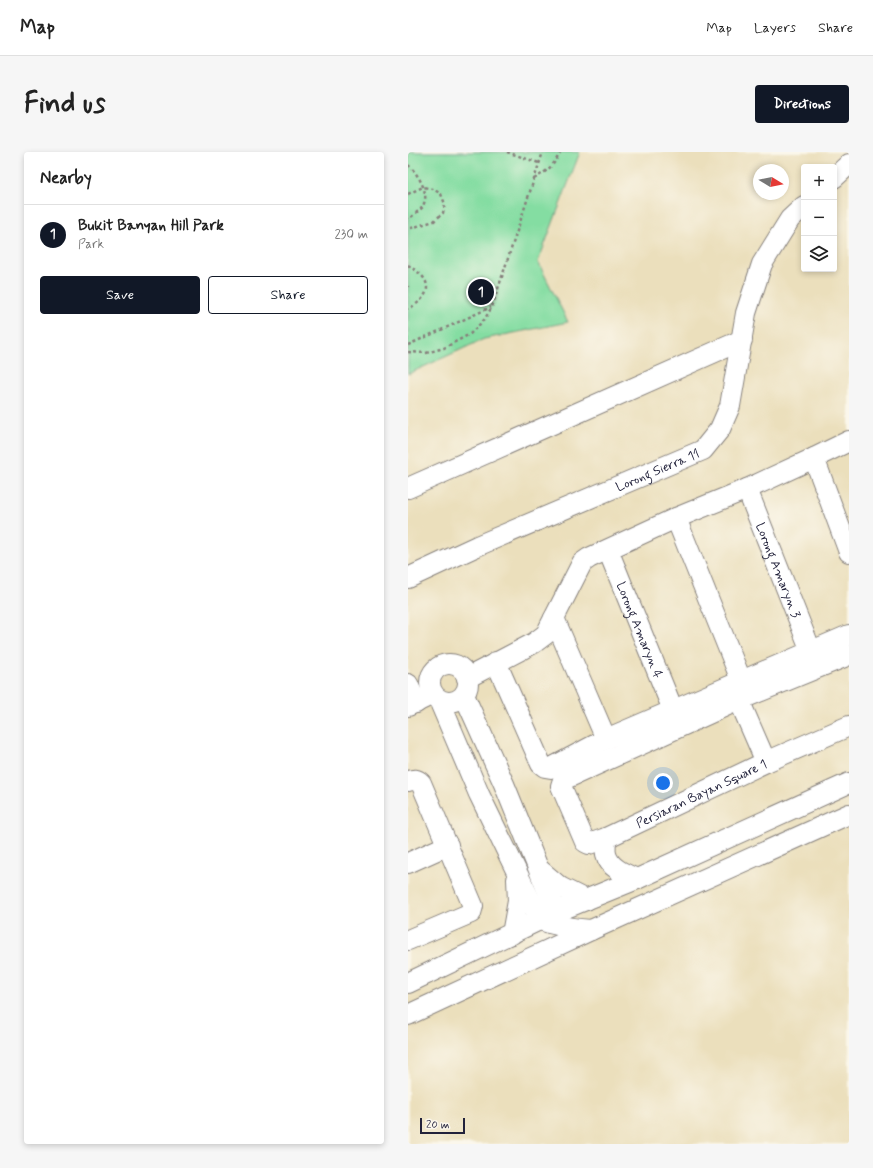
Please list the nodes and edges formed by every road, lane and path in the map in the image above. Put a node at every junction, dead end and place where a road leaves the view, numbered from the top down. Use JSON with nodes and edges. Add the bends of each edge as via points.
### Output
{"nodes":[{"id":1,"x":507,"y":152,"type":"edge"},
{"id":2,"x":542,"y":152,"type":"edge"},
{"id":3,"x":560,"y":152,"type":"edge"},
{"id":4,"x":539,"y":163,"type":"junction"},
{"id":5,"x":849,"y":164,"type":"edge"},
{"id":6,"x":408,"y":166,"type":"edge"},
{"id":7,"x":837,"y":175,"type":"edge"},
{"id":8,"x":534,"y":179,"type":"junction"},
{"id":9,"x":423,"y":188,"type":"junction"},
{"id":10,"x":408,"y":194,"type":"edge"},
{"id":11,"x":801,"y":209,"type":"edge"},
{"id":12,"x":408,"y":218,"type":"edge"},
{"id":13,"x":408,"y":229,"type":"edge"},
{"id":14,"x":408,"y":265,"type":"edge"},
{"id":15,"x":492,"y":307,"type":"junction"},
{"id":16,"x":408,"y":309,"type":"edge"},
{"id":17,"x":742,"y":340,"type":"junction"},
{"id":18,"x":408,"y":345,"type":"edge"},
{"id":19,"x":408,"y":352,"type":"edge"},
{"id":20,"x":849,"y":440,"type":"edge"},
{"id":21,"x":814,"y":458,"type":"junction"},
{"id":22,"x":408,"y":488,"type":"edge"},
{"id":23,"x":748,"y":489,"type":"junction"},
{"id":24,"x":676,"y":518,"type":"junction"},
{"id":25,"x":608,"y":550,"type":"junction"},
{"id":26,"x":849,"y":552,"type":"edge"},
{"id":27,"x":408,"y":578,"type":"edge"},
{"id":28,"x":554,"y":618,"type":"junction"},
{"id":29,"x":849,"y":635,"type":"edge"},
{"id":30,"x":811,"y":651,"type":"junction"},
{"id":31,"x":849,"y":655,"type":"edge"},
{"id":32,"x":496,"y":662,"type":"junction"},
{"id":33,"x":741,"y":680,"type":"junction"},
{"id":34,"x":408,"y":684,"type":"edge"},
{"id":35,"x":466,"y":686,"type":"junction"},
{"id":36,"x":739,"y":700,"type":"junction"},
{"id":37,"x":424,"y":701,"type":"edge"},
{"id":38,"x":673,"y":710,"type":"junction"},
{"id":39,"x":849,"y":726,"type":"edge"},
{"id":40,"x":606,"y":739,"type":"junction"},
{"id":41,"x":766,"y":762,"type":"junction"},
{"id":42,"x":408,"y":781,"type":"edge"},
{"id":43,"x":849,"y":783,"type":"edge"},
{"id":44,"x":849,"y":814,"type":"edge"},
{"id":45,"x":606,"y":838,"type":"junction"},
{"id":46,"x":448,"y":845,"type":"junction"},
{"id":47,"x":408,"y":863,"type":"edge"},
{"id":48,"x":536,"y":865,"type":"junction"},
{"id":49,"x":516,"y":871,"type":"junction"},
{"id":50,"x":637,"y":879,"type":"junction"},
{"id":51,"x":586,"y":900,"type":"junction"},
{"id":52,"x":548,"y":919,"type":"junction"},
{"id":53,"x":591,"y":930,"type":"junction"},
{"id":54,"x":512,"y":934,"type":"junction"},
{"id":55,"x":408,"y":940,"type":"edge"},
{"id":56,"x":529,"y":959,"type":"junction"},
{"id":57,"x":408,"y":983,"type":"edge"},
{"id":58,"x":408,"y":1015,"type":"edge"}],
"edges":[{"from":1,"to":4,"type":"path"},
{"from":2,"to":4,"type":"path"},
{"from":3,"to":8,"type":"path","via":[[555,163]]},
{"from":4,"to":8,"type":"path"},
{"from":5,"to":7,"type":"street"},
{"from":6,"to":9,"type":"path","via":[[412,168]]},
{"from":8,"to":15,"type":"path"},
{"from":9,"to":10,"type":"path"},
{"from":9,"to":12,"type":"path","via":[[426,195],[423,207]]},
{"from":9,"to":13,"type":"path","via":[[433,189],[441,194],[445,204],[443,212],[434,221]]},
{"from":11,"to":17,"type":"street","name":"Lorong Sierra 11","via":[[790,219],[762,264],[746,314]]},
{"from":14,"to":16,"type":"path","via":[[425,279],[427,288],[424,298]]},
{"from":15,"to":18,"type":"path"},
{"from":15,"to":19,"type":"path","via":[[484,320],[470,334],[444,348],[426,353]]},
{"from":17,"to":22,"type":"street"},
{"from":17,"to":27,"type":"street","name":"Lorong Sierra 11","via":[[730,406],[720,429],[703,450]]},
{"from":20,"to":21,"type":"street"},
{"from":21,"to":23,"type":"street"},
{"from":21,"to":26,"type":"street"},
{"from":23,"to":24,"type":"street"},
{"from":23,"to":30,"type":"street","name":"Lorong Amaryn 3"},
{"from":24,"to":25,"type":"street"},
{"from":24,"to":33,"type":"street"},
{"from":25,"to":28,"type":"street","via":[[582,563]]},
{"from":25,"to":38,"type":"street","name":"Lorong Amaryn 4"},
{"from":28,"to":32,"type":"street","via":[[546,634]]},
{"from":28,"to":40,"type":"street"},
{"from":29,"to":30,"type":"street"},
{"from":30,"to":33,"type":"street"},
{"from":31,"to":36,"type":"street"},
{"from":32,"to":35,"type":"street"},
{"from":32,"to":40,"type":"street","via":[[541,764],[551,768]]},
{"from":33,"to":38,"type":"street"},
{"from":34,"to":37,"type":"street"},
{"from":35,"to":37,"type":"street","via":[[460,699],[455,701]]},
{"from":35,"to":37,"type":"street","via":[[464,672],[460,668],[455,665],[443,665],[438,667],[431,677],[430,688]]},
{"from":35,"to":48,"type":"street"},
{"from":36,"to":41,"type":"street"},
{"from":36,"to":45,"type":"street","name":"Persiaran Bayan Square 1","via":[[563,780],[561,786],[585,842],[589,844]]},
{"from":37,"to":49,"type":"street","via":[[479,794]]},
{"from":38,"to":40,"type":"street"},
{"from":39,"to":41,"type":"street","name":"Persiaran Bayan Square 1"},
{"from":41,"to":45,"type":"street","name":"Persiaran Bayan Square 1"},
{"from":42,"to":46,"type":"street","via":[[418,780],[421,784]]},
{"from":43,"to":50,"type":"street"},
{"from":44,"to":53,"type":"street"},
{"from":45,"to":50,"type":"street","via":[[606,854],[612,865]]},
{"from":46,"to":47,"type":"street"},
{"from":46,"to":55,"type":"street","via":[[473,906],[470,912]]},
{"from":48,"to":51,"type":"street","via":[[560,887]]},
{"from":48,"to":52,"type":"street"},
{"from":49,"to":52,"type":"street"},
{"from":49,"to":54,"type":"street","via":[[518,901]]},
{"from":50,"to":51,"type":"street"},
{"from":51,"to":52,"type":"street"},
{"from":52,"to":53,"type":"street","via":[[572,929]]},
{"from":52,"to":54,"type":"street"},
{"from":52,"to":56,"type":"street","via":[[545,935]]},
{"from":53,"to":56,"type":"street"},
{"from":54,"to":57,"type":"street"},
{"from":56,"to":58,"type":"street"}]}
